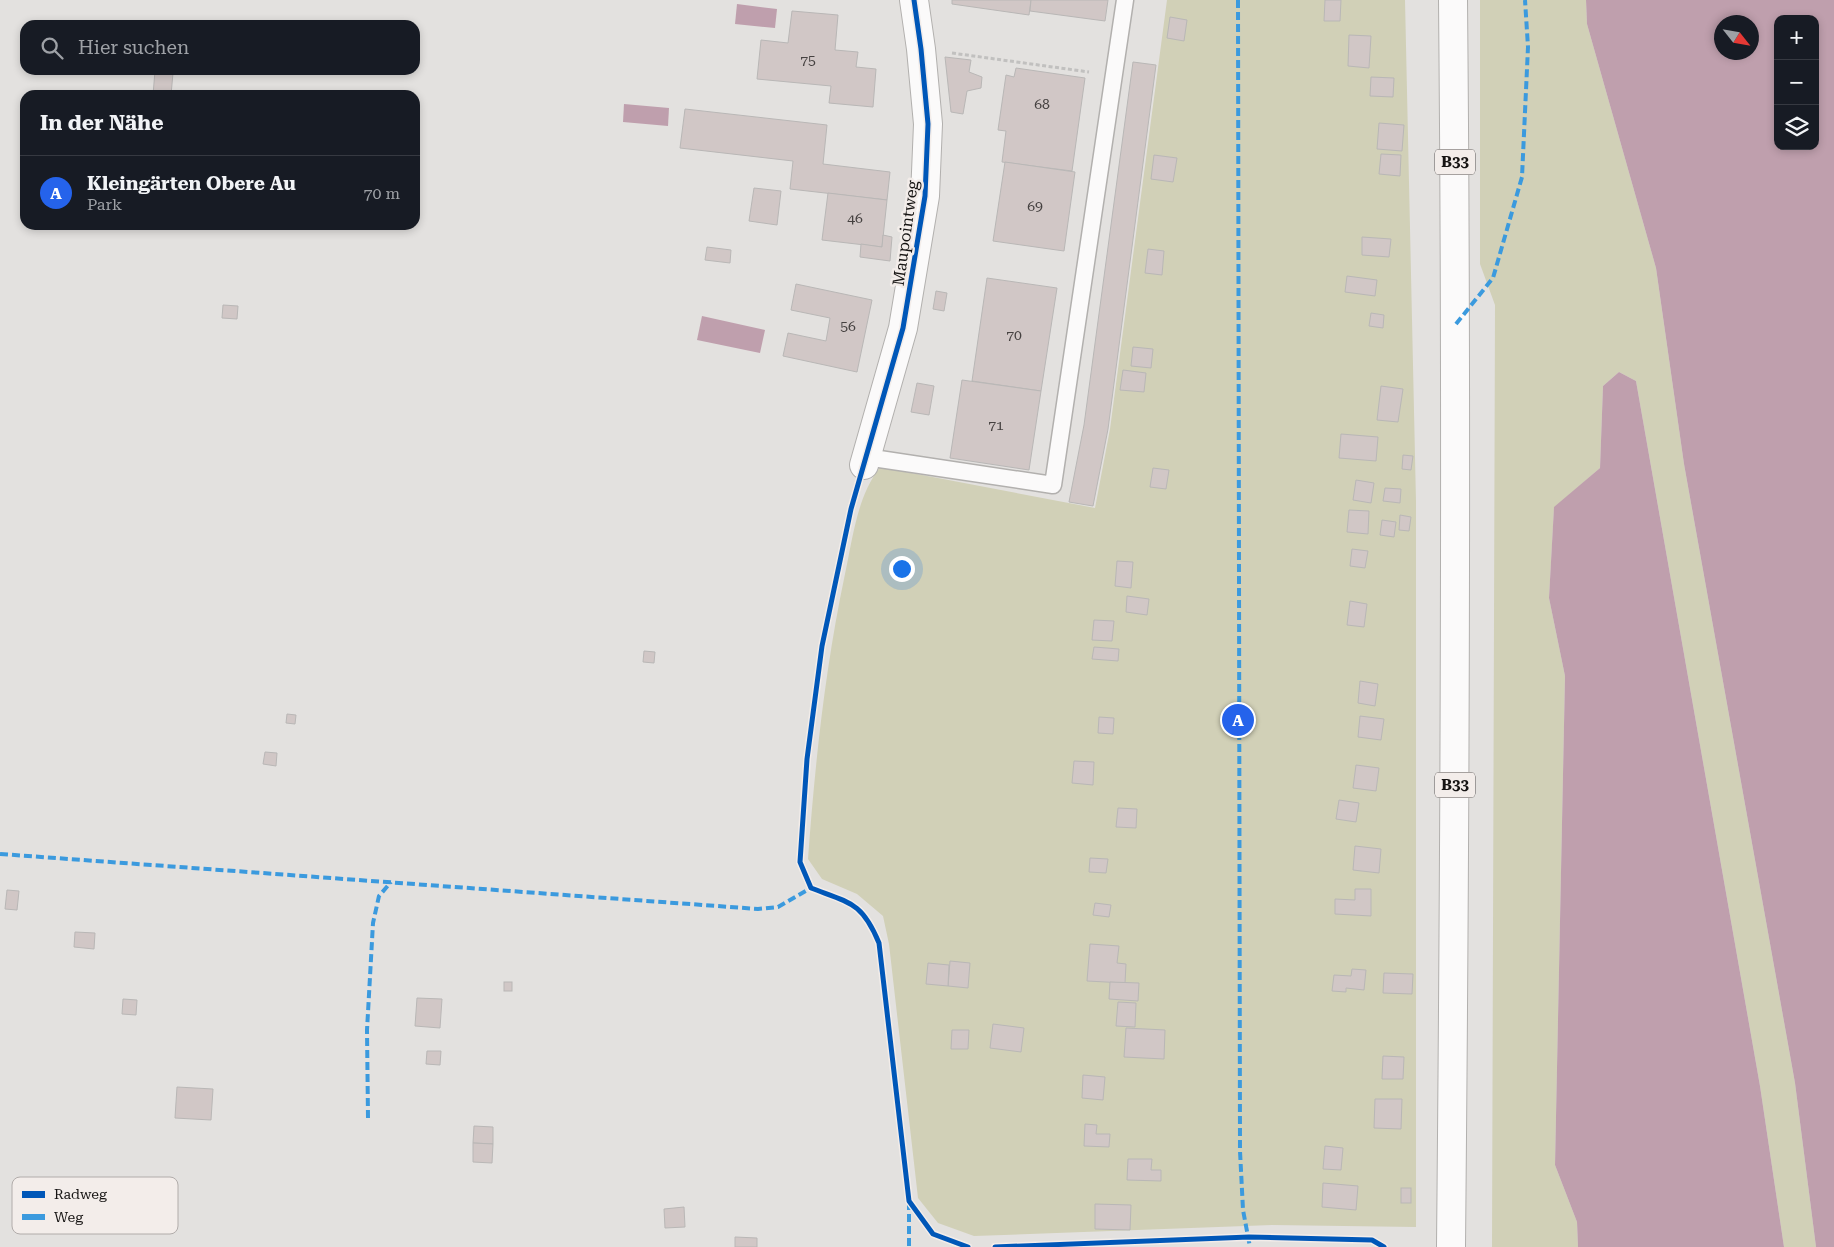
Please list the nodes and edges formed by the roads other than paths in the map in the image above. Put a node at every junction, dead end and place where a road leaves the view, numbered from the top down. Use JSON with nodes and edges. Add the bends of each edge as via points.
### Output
{"nodes":[{"id":1,"x":914,"y":0,"type":"edge"},
{"id":2,"x":1125,"y":0,"type":"edge"},
{"id":3,"x":1453,"y":0,"type":"edge"},
{"id":4,"x":865,"y":461,"type":"joint"},
{"id":5,"x":1451,"y":1247,"type":"edge"}],
"edges":[{"from":1,"to":4,"type":"main road","name":"Maupointweg","via":[[928,124],[925,196],[903,328]]},
{"from":2,"to":4,"type":"lane","via":[[1053,486]]},
{"from":3,"to":5,"type":"main road","number":"B33","via":[[1456,667]]}]}
